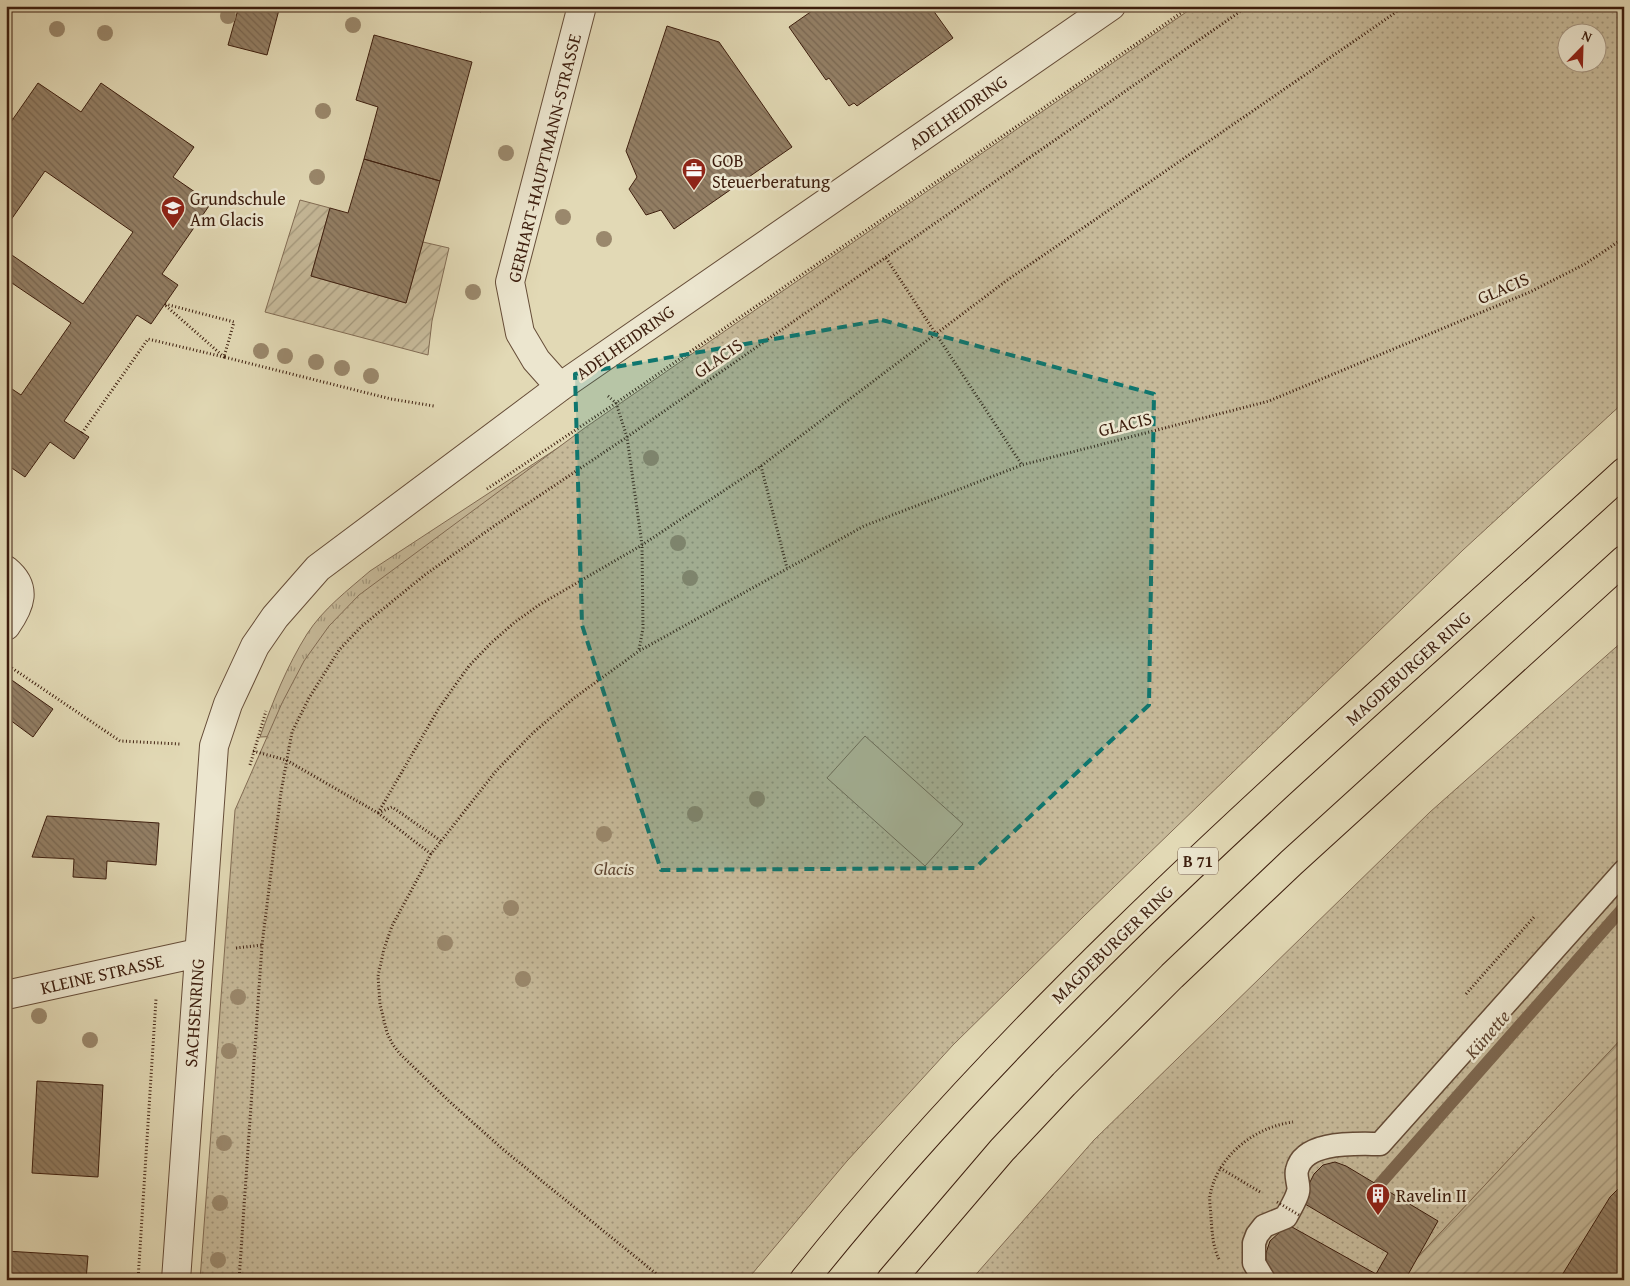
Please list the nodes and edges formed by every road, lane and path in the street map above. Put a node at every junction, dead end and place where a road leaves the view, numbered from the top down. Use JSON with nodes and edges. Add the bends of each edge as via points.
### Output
{"nodes":[{"id":1,"x":395,"y":6,"type":"edge"},
{"id":2,"x":582,"y":6,"type":"edge"},
{"id":3,"x":1111,"y":6,"type":"edge"},
{"id":4,"x":1190,"y":6,"type":"edge"},
{"id":5,"x":1248,"y":6,"type":"edge"},
{"id":6,"x":1405,"y":6,"type":"edge"},
{"id":7,"x":394,"y":11,"type":"dead end"},
{"id":8,"x":1624,"y":238,"type":"edge"},
{"id":9,"x":886,"y":258,"type":"junction"},
{"id":10,"x":936,"y":334,"type":"junction"},
{"id":11,"x":224,"y":357,"type":"junction"},
{"id":12,"x":560,"y":387,"type":"junction"},
{"id":13,"x":434,"y":406,"type":"dead end"},
{"id":14,"x":82,"y":433,"type":"dead end"},
{"id":15,"x":627,"y":438,"type":"junction"},
{"id":16,"x":1022,"y":465,"type":"junction"},
{"id":17,"x":761,"y":466,"type":"junction"},
{"id":18,"x":1624,"y":472,"type":"edge"},
{"id":19,"x":487,"y":489,"type":"dead end"},
{"id":20,"x":642,"y":545,"type":"junction"},
{"id":21,"x":1624,"y":560,"type":"edge"},
{"id":22,"x":787,"y":568,"type":"junction"},
{"id":23,"x":6,"y":570,"type":"edge"},
{"id":24,"x":6,"y":626,"type":"edge"},
{"id":25,"x":639,"y":651,"type":"junction"},
{"id":26,"x":6,"y":664,"type":"edge"},
{"id":27,"x":269,"y":702,"type":"dead end"},
{"id":28,"x":201,"y":745,"type":"junction"},
{"id":29,"x":247,"y":750,"type":"dead end"},
{"id":30,"x":254,"y":752,"type":"junction"},
{"id":31,"x":286,"y":760,"type":"junction"},
{"id":32,"x":249,"y":771,"type":"dead end"},
{"id":33,"x":378,"y":813,"type":"junction"},
{"id":34,"x":441,"y":842,"type":"junction"},
{"id":35,"x":431,"y":854,"type":"junction"},
{"id":36,"x":1624,"y":871,"type":"edge"},
{"id":37,"x":198,"y":953,"type":"junction"},
{"id":38,"x":6,"y":995,"type":"edge"},
{"id":39,"x":156,"y":997,"type":"dead end"},
{"id":40,"x":1295,"y":1122,"type":"dead end"},
{"id":41,"x":1220,"y":1168,"type":"junction"},
{"id":42,"x":1261,"y":1192,"type":"dead end"},
{"id":43,"x":1269,"y":1197,"type":"dead end"},
{"id":44,"x":1299,"y":1215,"type":"dead end"},
{"id":45,"x":1222,"y":1263,"type":"dead end"},
{"id":46,"x":138,"y":1280,"type":"edge"},
{"id":47,"x":176,"y":1280,"type":"edge"},
{"id":48,"x":239,"y":1280,"type":"edge"},
{"id":49,"x":664,"y":1280,"type":"edge"},
{"id":50,"x":804,"y":1280,"type":"edge"},
{"id":51,"x":891,"y":1280,"type":"edge"},
{"id":52,"x":1264,"y":1280,"type":"edge"}],
"edges":[{"from":1,"to":7,"type":"path"},
{"from":2,"to":12,"type":"street","name":"GERHART-HAUPTMANN-STRASSE","via":[[510,282],[520,333],[536,360]]},
{"from":3,"to":12,"type":"street","name":"ADELHEIDRING"},
{"from":4,"to":19,"type":"path"},
{"from":5,"to":9,"type":"path","name":"GLACIS"},
{"from":6,"to":10,"type":"path"},
{"from":8,"to":16,"type":"path","name":"GLACIS","via":[[1585,264],[1530,292],[1269,401]]},
{"from":9,"to":10,"type":"path"},
{"from":9,"to":15,"type":"path","name":"GLACIS"},
{"from":10,"to":16,"type":"path"},
{"from":10,"to":17,"type":"path"},
{"from":11,"to":11,"type":"path","via":[[234,322],[164,304],[194,330]]},
{"from":11,"to":13,"type":"path","via":[[391,399]]},
{"from":11,"to":14,"type":"path","via":[[148,338]]},
{"from":12,"to":28,"type":"street","name":"ADELHEIDRING","via":[[318,568],[275,617],[255,646],[228,704]]},
{"from":15,"to":20,"type":"path"},
{"from":15,"to":31,"type":"path","name":"GLACIS","via":[[426,574],[362,626],[339,650],[308,698],[292,732]]},
{"from":16,"to":22,"type":"path","name":"GLACIS","via":[[864,526]]},
{"from":17,"to":20,"type":"path"},
{"from":17,"to":22,"type":"path"},
{"from":18,"to":50,"type":"highway","name":"MAGDEBURGER RING","number":"B 71","via":[[1243,818],[1026,1028],[897,1169]]},
{"from":20,"to":25,"type":"path","via":[[643,628]]},
{"from":20,"to":33,"type":"path","via":[[539,606],[491,642],[439,708]]},
{"from":21,"to":51,"type":"highway","via":[[1172,976],[1008,1143]]},
{"from":22,"to":25,"type":"path","name":"GLACIS"},
{"from":23,"to":24,"type":"street","via":[[20,588],[20,595],[17,608]]},
{"from":25,"to":34,"type":"path","name":"GLACIS","via":[[534,732],[496,771]]},
{"from":26,"to":28,"type":"path","via":[[120,741]]},
{"from":27,"to":30,"type":"path"},
{"from":28,"to":37,"type":"street","name":"SACHSENRING"},
{"from":29,"to":30,"type":"path"},
{"from":30,"to":31,"type":"path"},
{"from":30,"to":32,"type":"path"},
{"from":31,"to":33,"type":"path"},
{"from":31,"to":48,"type":"path","name":"GLACIS","via":[[262,945]]},
{"from":33,"to":34,"type":"path","via":[[392,806]]},
{"from":33,"to":35,"type":"path"},
{"from":34,"to":35,"type":"path","name":"GLACIS"},
{"from":35,"to":49,"type":"path","name":"GLACIS","via":[[392,926],[378,976],[380,1004],[393,1045],[505,1151]]},
{"from":36,"to":52,"type":"lane","via":[[1380,1144],[1324,1147],[1306,1156],[1298,1165],[1299,1191],[1286,1217],[1264,1226],[1254,1243],[1254,1263]]},
{"from":37,"to":38,"type":"street","name":"KLEINE STRASSE"},
{"from":37,"to":47,"type":"street","name":"SACHSENRING"},
{"from":39,"to":46,"type":"path"},
{"from":40,"to":41,"type":"path","via":[[1278,1124],[1255,1134],[1237,1148]]},
{"from":41,"to":42,"type":"path"},
{"from":41,"to":45,"type":"path","via":[[1210,1196],[1212,1228],[1217,1255]]},
{"from":43,"to":44,"type":"path","bridge":true}]}
